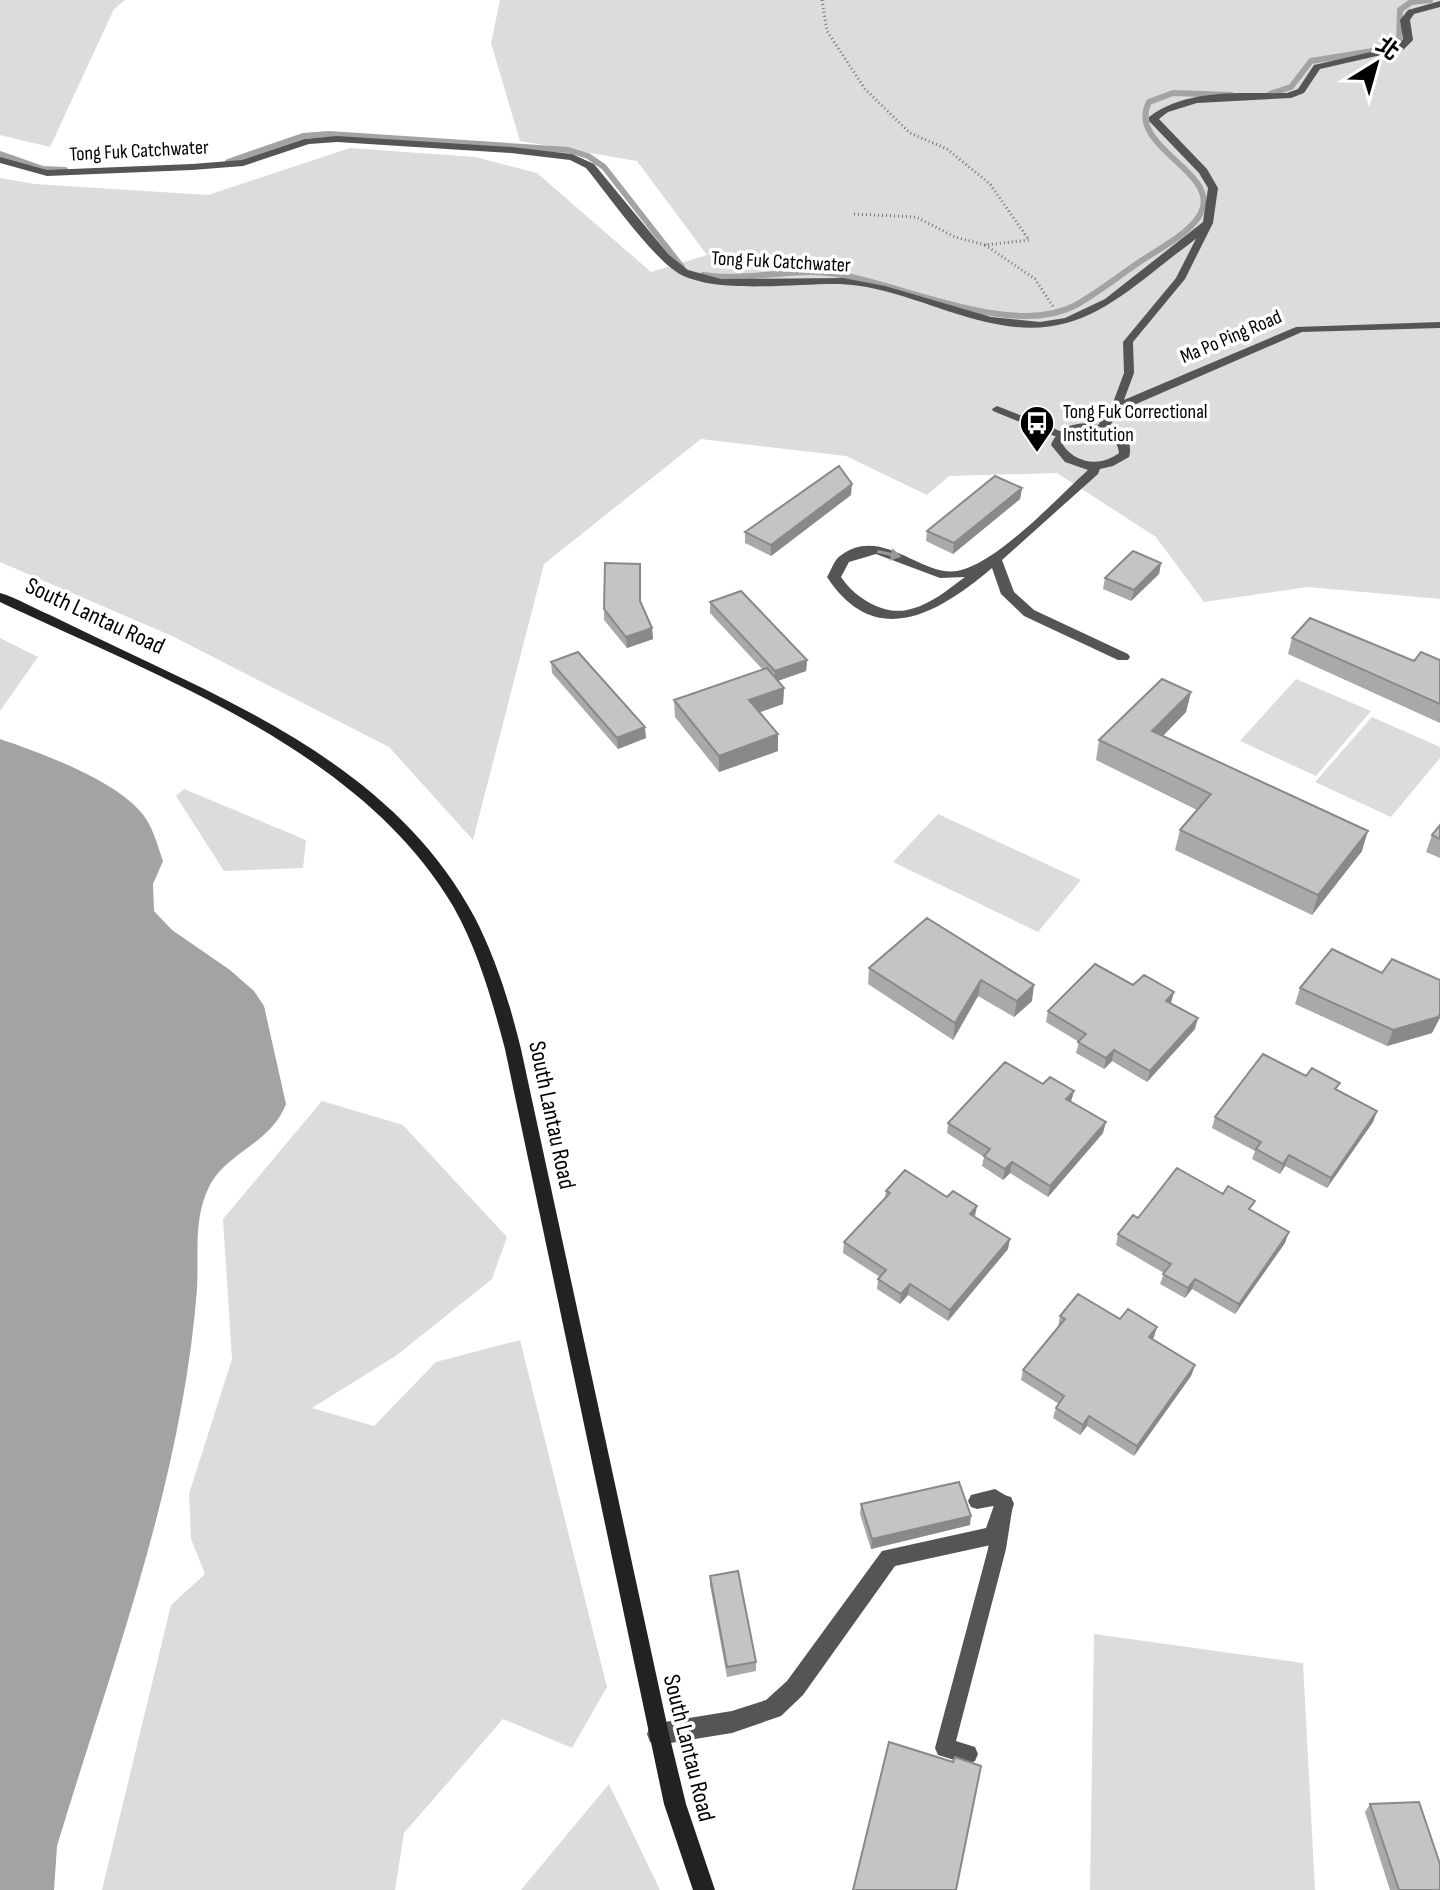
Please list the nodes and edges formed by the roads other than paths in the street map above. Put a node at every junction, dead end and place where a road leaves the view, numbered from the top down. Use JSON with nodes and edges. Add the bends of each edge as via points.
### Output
{"nodes":[{"id":1,"x":1440,"y":4,"type":"edge"},
{"id":2,"x":0,"y":160,"type":"edge"},
{"id":3,"x":1208,"y":223,"type":"junction"},
{"id":4,"x":1440,"y":325,"type":"edge"},
{"id":5,"x":1116,"y":408,"type":"junction"},
{"id":6,"x":997,"y":409,"type":"dead end"},
{"id":7,"x":1102,"y":428,"type":"junction"},
{"id":8,"x":1061,"y":435,"type":"junction"},
{"id":9,"x":1093,"y":465,"type":"junction"},
{"id":10,"x":995,"y":558,"type":"junction"},
{"id":11,"x":0,"y":597,"type":"edge"},
{"id":12,"x":1123,"y":657,"type":"dead end"},
{"id":13,"x":977,"y":1501,"type":"dead end"},
{"id":14,"x":1004,"y":1504,"type":"junction"},
{"id":15,"x":658,"y":1734,"type":"junction"},
{"id":16,"x":968,"y":1754,"type":"dead end"},
{"id":17,"x":704,"y":1890,"type":"edge"}],
"edges":[{"from":1,"to":3,"type":"street","via":[[1411,12],[1405,20],[1408,40],[1400,48],[1317,67],[1301,91],[1288,96],[1187,101],[1163,108],[1153,119],[1213,188]]},
{"from":2,"to":3,"type":"street","name":"Tong Fuk Catchwater","via":[[47,173],[192,167],[243,163],[308,141],[337,139],[572,157],[590,166],[665,257],[684,272],[721,282],[843,281],[990,320],[1040,325],[1068,321],[1109,301]]},
{"from":3,"to":5,"type":"lane","via":[[1180,279],[1128,342],[1129,373]]},
{"from":4,"to":5,"type":"street","name":"Ma Po Ping Road","via":[[1300,329]]},
{"from":5,"to":7,"type":"street"},
{"from":6,"to":8,"type":"lane"},
{"from":7,"to":8,"type":"street","via":[[1079,427]]},
{"from":7,"to":9,"type":"street","via":[[1124,442],[1125,454],[1113,463]]},
{"from":8,"to":9,"type":"street","via":[[1060,451],[1073,461]]},
{"from":9,"to":10,"type":"street","via":[[1094,471]]},
{"from":10,"to":10,"type":"street","one_way":true,"via":[[956,590],[912,614],[865,607],[834,577],[844,559],[867,551],[894,553],[955,575]]},
{"from":10,"to":12,"type":"street","via":[[1008,594],[1029,613]]},
{"from":11,"to":15,"type":"main road","name":"South Lantau Road","via":[[237,710],[330,764],[392,817],[458,903],[492,977],[513,1049]]},
{"from":13,"to":14,"type":"lane","via":[[995,1497]]},
{"from":14,"to":15,"type":"street","via":[[993,1536],[889,1558],[795,1688],[773,1708],[741,1720]]},
{"from":14,"to":16,"type":"lane","via":[[945,1748]]},
{"from":15,"to":17,"type":"main road","name":"South Lantau Road"}]}
